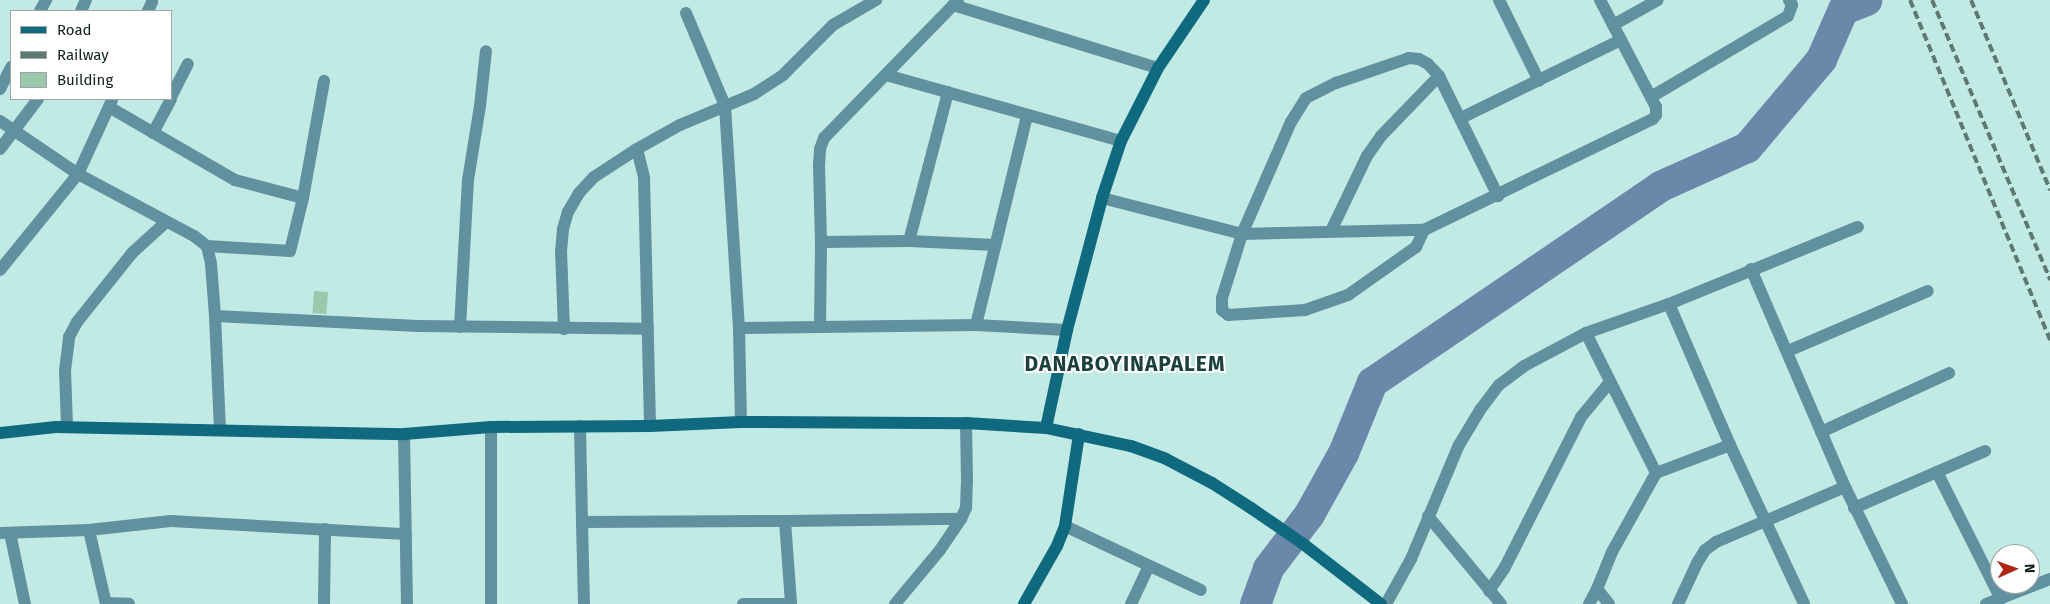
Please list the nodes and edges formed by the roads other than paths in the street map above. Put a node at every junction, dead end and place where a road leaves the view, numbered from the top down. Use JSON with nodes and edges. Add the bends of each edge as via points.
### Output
{"nodes":[{"id":1,"x":876,"y":0,"type":"edge"},
{"id":2,"x":1204,"y":0,"type":"edge"},
{"id":3,"x":1499,"y":0,"type":"edge"},
{"id":4,"x":1600,"y":0,"type":"edge"},
{"id":5,"x":1658,"y":0,"type":"edge"},
{"id":6,"x":1789,"y":0,"type":"edge"},
{"id":7,"x":955,"y":3,"type":"edge"},
{"id":8,"x":686,"y":13,"type":"dead end"},
{"id":9,"x":1613,"y":25,"type":"junction"},
{"id":10,"x":1621,"y":40,"type":"junction"},
{"id":11,"x":486,"y":51,"type":"dead end"},
{"id":12,"x":188,"y":64,"type":"dead end"},
{"id":13,"x":1158,"y":68,"type":"junction"},
{"id":14,"x":10,"y":69,"type":"edge"},
{"id":15,"x":886,"y":75,"type":"junction"},
{"id":16,"x":1439,"y":76,"type":"junction"},
{"id":17,"x":324,"y":81,"type":"dead end"},
{"id":18,"x":1539,"y":81,"type":"junction"},
{"id":19,"x":0,"y":89,"type":"edge"},
{"id":20,"x":948,"y":92,"type":"junction"},
{"id":21,"x":172,"y":96,"type":"edge"},
{"id":22,"x":1651,"y":97,"type":"junction"},
{"id":23,"x":37,"y":100,"type":"edge"},
{"id":24,"x":170,"y":100,"type":"edge"},
{"id":25,"x":111,"y":103,"type":"edge"},
{"id":26,"x":725,"y":106,"type":"junction"},
{"id":27,"x":1027,"y":115,"type":"junction"},
{"id":28,"x":1460,"y":118,"type":"junction"},
{"id":29,"x":0,"y":121,"type":"edge"},
{"id":30,"x":15,"y":132,"type":"junction"},
{"id":31,"x":153,"y":133,"type":"junction"},
{"id":32,"x":1121,"y":141,"type":"junction"},
{"id":33,"x":0,"y":149,"type":"edge"},
{"id":34,"x":637,"y":149,"type":"junction"},
{"id":35,"x":78,"y":174,"type":"junction"},
{"id":36,"x":1498,"y":196,"type":"junction"},
{"id":37,"x":303,"y":198,"type":"junction"},
{"id":38,"x":1102,"y":198,"type":"junction"},
{"id":39,"x":165,"y":223,"type":"junction"},
{"id":40,"x":1858,"y":227,"type":"dead end"},
{"id":41,"x":1424,"y":230,"type":"junction"},
{"id":42,"x":1331,"y":231,"type":"junction"},
{"id":43,"x":1242,"y":234,"type":"junction"},
{"id":44,"x":909,"y":241,"type":"junction"},
{"id":45,"x":821,"y":242,"type":"junction"},
{"id":46,"x":995,"y":244,"type":"junction"},
{"id":47,"x":207,"y":246,"type":"junction"},
{"id":48,"x":1751,"y":269,"type":"junction"},
{"id":49,"x":0,"y":270,"type":"edge"},
{"id":50,"x":1928,"y":291,"type":"dead end"},
{"id":51,"x":1670,"y":304,"type":"junction"},
{"id":52,"x":215,"y":316,"type":"junction"},
{"id":53,"x":976,"y":326,"type":"junction"},
{"id":54,"x":460,"y":327,"type":"junction"},
{"id":55,"x":820,"y":327,"type":"junction"},
{"id":56,"x":648,"y":328,"type":"junction"},
{"id":57,"x":739,"y":328,"type":"junction"},
{"id":58,"x":564,"y":329,"type":"junction"},
{"id":59,"x":1067,"y":330,"type":"junction"},
{"id":60,"x":1586,"y":333,"type":"junction"},
{"id":61,"x":1788,"y":351,"type":"junction"},
{"id":62,"x":1949,"y":373,"type":"dead end"},
{"id":63,"x":1610,"y":382,"type":"junction"},
{"id":64,"x":741,"y":422,"type":"junction"},
{"id":65,"x":966,"y":423,"type":"junction"},
{"id":66,"x":580,"y":426,"type":"junction"},
{"id":67,"x":650,"y":426,"type":"junction"},
{"id":68,"x":67,"y":427,"type":"junction"},
{"id":69,"x":491,"y":427,"type":"junction"},
{"id":70,"x":1046,"y":428,"type":"junction"},
{"id":71,"x":220,"y":430,"type":"junction"},
{"id":72,"x":1821,"y":432,"type":"junction"},
{"id":73,"x":0,"y":433,"type":"edge"},
{"id":74,"x":404,"y":434,"type":"junction"},
{"id":75,"x":1079,"y":434,"type":"junction"},
{"id":76,"x":1730,"y":445,"type":"junction"},
{"id":77,"x":1985,"y":451,"type":"dead end"},
{"id":78,"x":1937,"y":472,"type":"junction"},
{"id":79,"x":1656,"y":473,"type":"junction"},
{"id":80,"x":1844,"y":488,"type":"junction"},
{"id":81,"x":1854,"y":508,"type":"junction"},
{"id":82,"x":1428,"y":516,"type":"junction"},
{"id":83,"x":961,"y":519,"type":"junction"},
{"id":84,"x":1764,"y":520,"type":"junction"},
{"id":85,"x":785,"y":521,"type":"junction"},
{"id":86,"x":582,"y":522,"type":"junction"},
{"id":87,"x":1065,"y":526,"type":"junction"},
{"id":88,"x":325,"y":529,"type":"junction"},
{"id":89,"x":89,"y":530,"type":"junction"},
{"id":90,"x":5,"y":533,"type":"edge"},
{"id":91,"x":406,"y":534,"type":"junction"},
{"id":92,"x":1149,"y":566,"type":"junction"},
{"id":93,"x":2050,"y":579,"type":"edge"},
{"id":94,"x":1201,"y":590,"type":"dead end"},
{"id":95,"x":1597,"y":590,"type":"junction"},
{"id":96,"x":1489,"y":591,"type":"junction"},
{"id":97,"x":2000,"y":598,"type":"junction"},
{"id":98,"x":25,"y":604,"type":"edge"},
{"id":99,"x":106,"y":604,"type":"edge"},
{"id":100,"x":129,"y":604,"type":"edge"},
{"id":101,"x":324,"y":604,"type":"edge"},
{"id":102,"x":407,"y":604,"type":"edge"},
{"id":103,"x":491,"y":604,"type":"edge"},
{"id":104,"x":584,"y":604,"type":"edge"},
{"id":105,"x":744,"y":604,"type":"edge"},
{"id":106,"x":791,"y":604,"type":"edge"},
{"id":107,"x":896,"y":604,"type":"edge"},
{"id":108,"x":1024,"y":604,"type":"edge"},
{"id":109,"x":1131,"y":604,"type":"edge"},
{"id":110,"x":1381,"y":604,"type":"edge"},
{"id":111,"x":1386,"y":604,"type":"edge"},
{"id":112,"x":1501,"y":604,"type":"edge"},
{"id":113,"x":1589,"y":604,"type":"edge"},
{"id":114,"x":1610,"y":604,"type":"edge"},
{"id":115,"x":1678,"y":604,"type":"edge"},
{"id":116,"x":1804,"y":604,"type":"edge"},
{"id":117,"x":1902,"y":604,"type":"edge"},
{"id":118,"x":1986,"y":604,"type":"edge"}],
"edges":[{"from":1,"to":26,"type":"street","via":[[833,25],[783,76],[754,94]]},
{"from":2,"to":13,"type":"street"},
{"from":3,"to":18,"type":"street"},
{"from":4,"to":9,"type":"street"},
{"from":5,"to":9,"type":"street"},
{"from":6,"to":22,"type":"street","via":[[1792,5],[1788,16]]},
{"from":7,"to":13,"type":"street"},
{"from":7,"to":15,"type":"street"},
{"from":8,"to":26,"type":"street"},
{"from":9,"to":10,"type":"street"},
{"from":10,"to":18,"type":"street"},
{"from":10,"to":22,"type":"street"},
{"from":11,"to":54,"type":"street","via":[[466,198]]},
{"from":12,"to":21,"type":"street"},
{"from":13,"to":32,"type":"street"},
{"from":14,"to":19,"type":"street"},
{"from":15,"to":20,"type":"street"},
{"from":15,"to":45,"type":"street","via":[[831,129],[820,149]]},
{"from":16,"to":28,"type":"street"},
{"from":16,"to":42,"type":"street","via":[[1381,136],[1367,156]]},
{"from":16,"to":43,"type":"street","via":[[1428,64],[1409,58],[1336,83],[1306,98],[1291,122]]},
{"from":17,"to":37,"type":"street"},
{"from":18,"to":28,"type":"street"},
{"from":20,"to":27,"type":"street"},
{"from":20,"to":44,"type":"street"},
{"from":22,"to":36,"type":"street","via":[[1656,107],[1653,119]]},
{"from":23,"to":30,"type":"street"},
{"from":24,"to":31,"type":"street"},
{"from":25,"to":31,"type":"street"},
{"from":25,"to":35,"type":"street"},
{"from":26,"to":34,"type":"street","via":[[680,125]]},
{"from":26,"to":57,"type":"street"},
{"from":27,"to":32,"type":"street"},
{"from":27,"to":46,"type":"street"},
{"from":28,"to":36,"type":"street"},
{"from":29,"to":30,"type":"street"},
{"from":30,"to":33,"type":"street"},
{"from":30,"to":35,"type":"street"},
{"from":31,"to":37,"type":"street","via":[[235,180]]},
{"from":32,"to":38,"type":"street"},
{"from":34,"to":56,"type":"street","via":[[644,178]]},
{"from":34,"to":58,"type":"street","via":[[594,177],[568,212],[561,252]]},
{"from":35,"to":39,"type":"street"},
{"from":35,"to":49,"type":"street"},
{"from":36,"to":41,"type":"street"},
{"from":37,"to":47,"type":"street","via":[[290,251]]},
{"from":38,"to":43,"type":"street"},
{"from":38,"to":59,"type":"street"},
{"from":39,"to":47,"type":"street","via":[[194,236]]},
{"from":39,"to":68,"type":"street","via":[[132,253],[77,322],[69,337],[65,371]]},
{"from":40,"to":48,"type":"street"},
{"from":41,"to":42,"type":"street"},
{"from":41,"to":43,"type":"street","via":[[1416,247],[1348,295],[1305,310],[1228,315],[1222,310],[1222,298]]},
{"from":42,"to":43,"type":"street"},
{"from":44,"to":45,"type":"street"},
{"from":44,"to":46,"type":"street"},
{"from":45,"to":55,"type":"street"},
{"from":46,"to":53,"type":"street"},
{"from":47,"to":52,"type":"street"},
{"from":48,"to":51,"type":"street"},
{"from":48,"to":61,"type":"street"},
{"from":50,"to":61,"type":"street"},
{"from":51,"to":60,"type":"street"},
{"from":51,"to":76,"type":"street"},
{"from":52,"to":54,"type":"street"},
{"from":52,"to":71,"type":"street"},
{"from":53,"to":55,"type":"street"},
{"from":53,"to":59,"type":"street"},
{"from":54,"to":58,"type":"street"},
{"from":55,"to":57,"type":"street"},
{"from":56,"to":58,"type":"street"},
{"from":56,"to":67,"type":"street"},
{"from":57,"to":64,"type":"street"},
{"from":59,"to":70,"type":"street"},
{"from":60,"to":63,"type":"street"},
{"from":60,"to":82,"type":"street","via":[[1524,366],[1499,385],[1460,445]]},
{"from":61,"to":72,"type":"street"},
{"from":62,"to":72,"type":"street"},
{"from":63,"to":79,"type":"street"},
{"from":63,"to":96,"type":"street","via":[[1581,417],[1504,569]]},
{"from":64,"to":65,"type":"street"},
{"from":64,"to":67,"type":"street"},
{"from":65,"to":70,"type":"street"},
{"from":65,"to":83,"type":"street","via":[[966,508]]},
{"from":66,"to":67,"type":"street"},
{"from":66,"to":69,"type":"street"},
{"from":66,"to":86,"type":"street"},
{"from":68,"to":71,"type":"street"},
{"from":68,"to":73,"type":"street"},
{"from":69,"to":74,"type":"street"},
{"from":69,"to":103,"type":"street"},
{"from":70,"to":75,"type":"street"},
{"from":71,"to":74,"type":"street"},
{"from":72,"to":80,"type":"street"},
{"from":74,"to":91,"type":"street"},
{"from":75,"to":87,"type":"street"},
{"from":75,"to":110,"type":"street","via":[[1131,446],[1166,459],[1212,483],[1302,544]]},
{"from":76,"to":79,"type":"street"},
{"from":76,"to":84,"type":"street"},
{"from":77,"to":78,"type":"street"},
{"from":78,"to":81,"type":"street"},
{"from":78,"to":97,"type":"street"},
{"from":79,"to":95,"type":"street","via":[[1612,552]]},
{"from":80,"to":81,"type":"street"},
{"from":80,"to":84,"type":"street"},
{"from":81,"to":117,"type":"street"},
{"from":82,"to":96,"type":"street"},
{"from":82,"to":111,"type":"street","via":[[1411,559]]},
{"from":83,"to":85,"type":"street"},
{"from":83,"to":107,"type":"street"},
{"from":84,"to":115,"type":"street","via":[[1705,550]]},
{"from":84,"to":116,"type":"street"},
{"from":85,"to":86,"type":"street"},
{"from":85,"to":106,"type":"street"},
{"from":86,"to":104,"type":"street"},
{"from":87,"to":92,"type":"street"},
{"from":87,"to":108,"type":"street"},
{"from":88,"to":89,"type":"street","via":[[171,521]]},
{"from":88,"to":91,"type":"street"},
{"from":88,"to":101,"type":"street"},
{"from":89,"to":90,"type":"street"},
{"from":89,"to":99,"type":"street"},
{"from":90,"to":98,"type":"street"},
{"from":91,"to":102,"type":"street"},
{"from":92,"to":94,"type":"street"},
{"from":92,"to":109,"type":"street"},
{"from":93,"to":97,"type":"street"},
{"from":95,"to":113,"type":"street"},
{"from":95,"to":114,"type":"street"},
{"from":96,"to":112,"type":"street"},
{"from":97,"to":118,"type":"street"},
{"from":99,"to":100,"type":"street"},
{"from":105,"to":106,"type":"street"}]}
